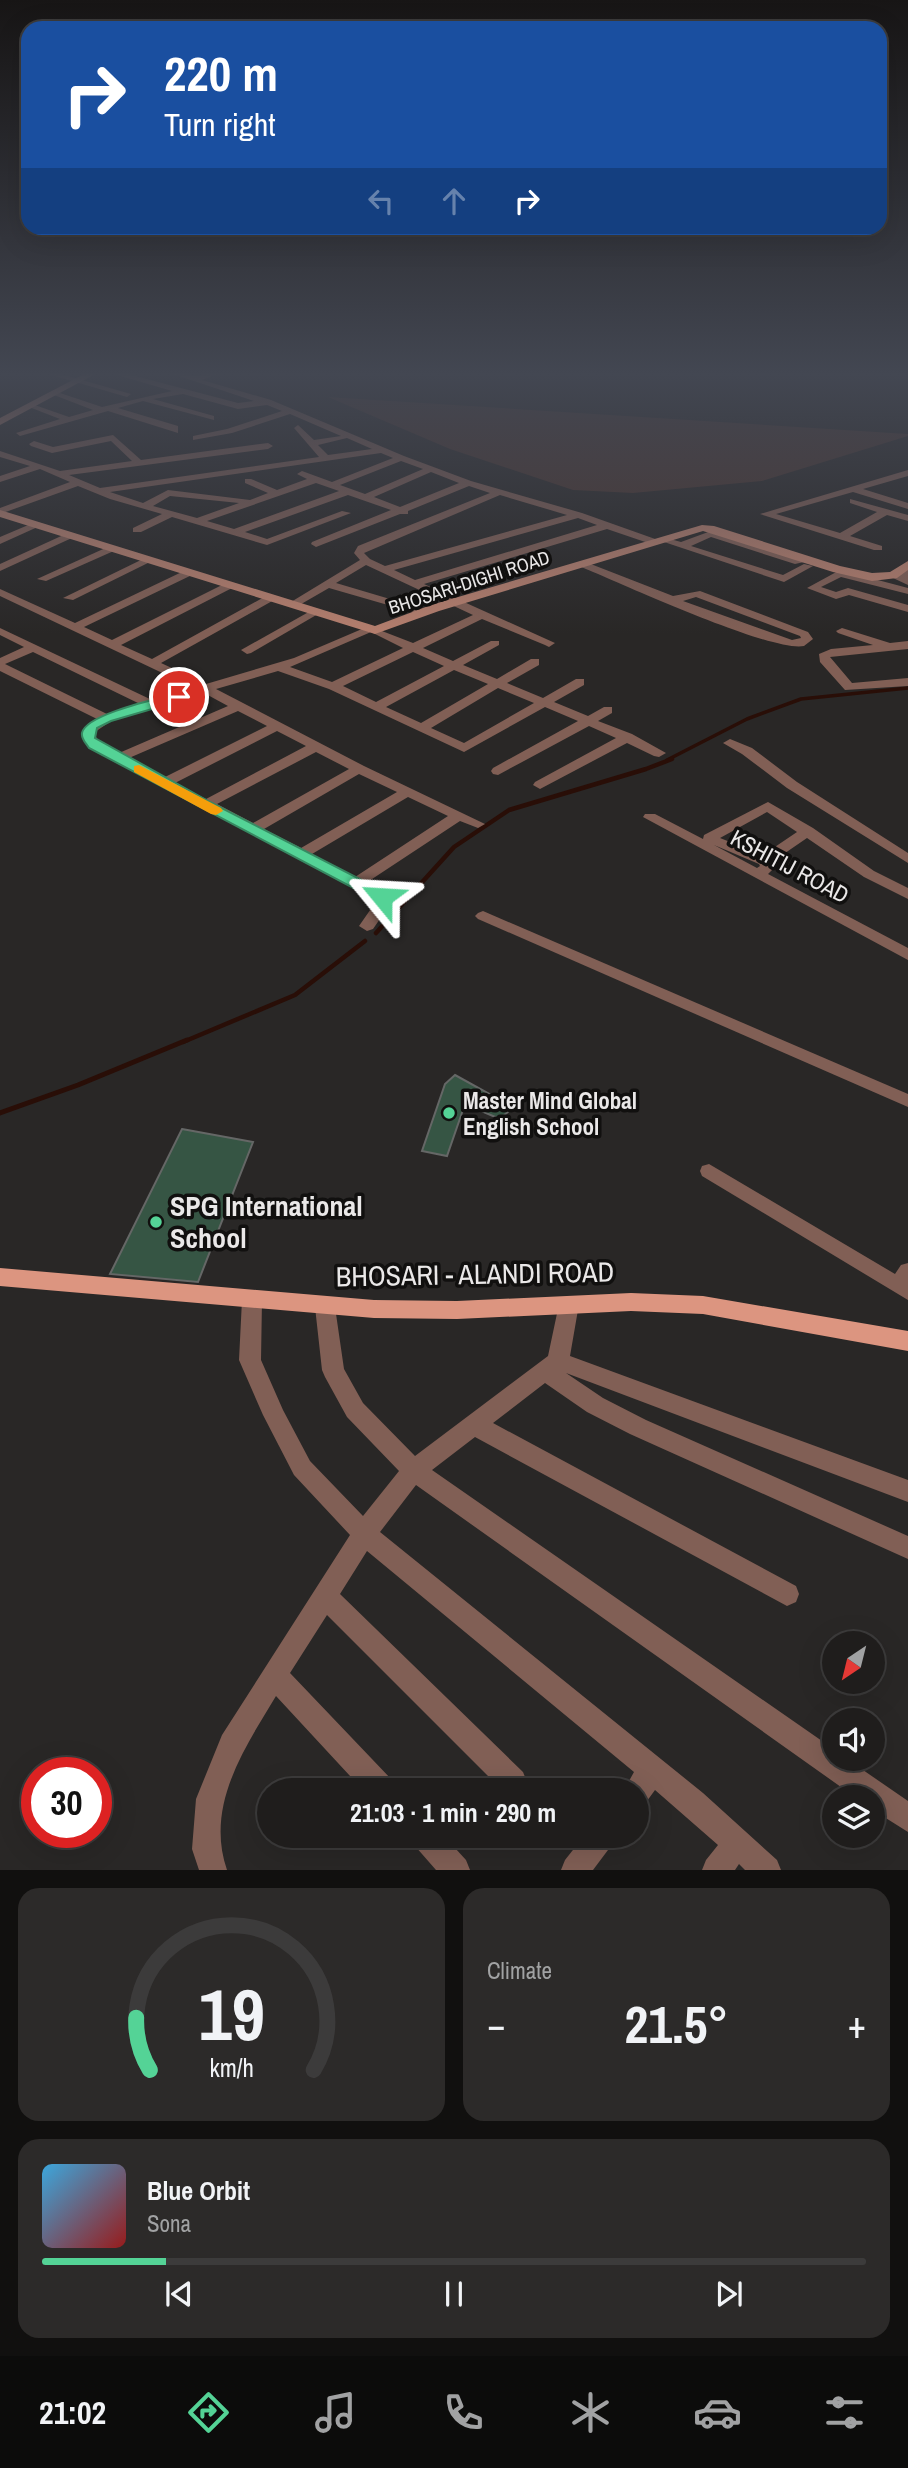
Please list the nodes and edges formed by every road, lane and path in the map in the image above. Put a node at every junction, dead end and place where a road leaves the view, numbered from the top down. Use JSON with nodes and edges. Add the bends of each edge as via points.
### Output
{"nodes":[{"id":1,"x":17,"y":459,"type":"edge"},
{"id":2,"x":135,"y":459,"type":"edge"},
{"id":3,"x":166,"y":459,"type":"edge"},
{"id":4,"x":185,"y":459,"type":"edge"},
{"id":5,"x":324,"y":459,"type":"edge"},
{"id":6,"x":398,"y":459,"type":"edge"},
{"id":7,"x":404,"y":459,"type":"edge"},
{"id":8,"x":23,"y":461,"type":"junction"},
{"id":9,"x":139,"y":463,"type":"junction"},
{"id":10,"x":40,"y":466,"type":"junction"},
{"id":11,"x":0,"y":468,"type":"edge"},
{"id":12,"x":431,"y":469,"type":"junction"},
{"id":13,"x":908,"y":473,"type":"edge"},
{"id":14,"x":60,"y":474,"type":"junction"},
{"id":15,"x":302,"y":474,"type":"dead end"},
{"id":16,"x":201,"y":476,"type":"junction"},
{"id":17,"x":0,"y":479,"type":"edge"},
{"id":18,"x":317,"y":479,"type":"junction"},
{"id":19,"x":885,"y":480,"type":"junction"},
{"id":20,"x":248,"y":481,"type":"dead end"},
{"id":21,"x":79,"y":482,"type":"junction"},
{"id":22,"x":468,"y":483,"type":"junction"},
{"id":23,"x":332,"y":485,"type":"junction"},
{"id":24,"x":908,"y":486,"type":"edge"},
{"id":25,"x":854,"y":489,"type":"junction"},
{"id":26,"x":349,"y":491,"type":"junction"},
{"id":27,"x":98,"y":492,"type":"junction"},
{"id":28,"x":276,"y":493,"type":"junction"},
{"id":29,"x":498,"y":493,"type":"junction"},
{"id":30,"x":367,"y":497,"type":"junction"},
{"id":31,"x":252,"y":501,"type":"junction"},
{"id":32,"x":853,"y":501,"type":"dead end"},
{"id":33,"x":908,"y":506,"type":"edge"},
{"id":34,"x":143,"y":507,"type":"junction"},
{"id":35,"x":398,"y":510,"type":"junction"},
{"id":36,"x":886,"y":511,"type":"junction"},
{"id":37,"x":346,"y":513,"type":"dead end"},
{"id":38,"x":1,"y":514,"type":"edge"},
{"id":39,"x":171,"y":514,"type":"junction"},
{"id":40,"x":578,"y":515,"type":"junction"},
{"id":41,"x":908,"y":518,"type":"edge"},
{"id":42,"x":199,"y":521,"type":"junction"},
{"id":43,"x":429,"y":521,"type":"junction"},
{"id":44,"x":37,"y":525,"type":"junction"},
{"id":45,"x":608,"y":526,"type":"junction"},
{"id":46,"x":137,"y":530,"type":"dead end"},
{"id":47,"x":236,"y":531,"type":"junction"},
{"id":48,"x":70,"y":535,"type":"junction"},
{"id":49,"x":841,"y":537,"type":"junction"},
{"id":50,"x":0,"y":541,"type":"edge"},
{"id":51,"x":659,"y":541,"type":"junction"},
{"id":52,"x":316,"y":544,"type":"dead end"},
{"id":53,"x":681,"y":545,"type":"junction"},
{"id":54,"x":113,"y":548,"type":"junction"},
{"id":55,"x":878,"y":548,"type":"dead end"},
{"id":56,"x":149,"y":559,"type":"junction"},
{"id":57,"x":366,"y":561,"type":"junction"},
{"id":58,"x":583,"y":564,"type":"junction"},
{"id":59,"x":905,"y":567,"type":"edge"},
{"id":60,"x":0,"y":568,"type":"edge"},
{"id":61,"x":386,"y":569,"type":"junction"},
{"id":62,"x":190,"y":572,"type":"junction"},
{"id":63,"x":884,"y":577,"type":"junction"},
{"id":64,"x":42,"y":579,"type":"dead end"},
{"id":65,"x":327,"y":584,"type":"junction"},
{"id":66,"x":414,"y":584,"type":"junction"},
{"id":67,"x":908,"y":584,"type":"edge"},
{"id":68,"x":230,"y":585,"type":"junction"},
{"id":69,"x":908,"y":591,"type":"edge"},
{"id":70,"x":0,"y":592,"type":"edge"},
{"id":71,"x":69,"y":598,"type":"dead end"},
{"id":72,"x":270,"y":598,"type":"junction"},
{"id":73,"x":673,"y":600,"type":"junction"},
{"id":74,"x":454,"y":603,"type":"junction"},
{"id":75,"x":292,"y":605,"type":"junction"},
{"id":76,"x":908,"y":609,"type":"edge"},
{"id":77,"x":314,"y":612,"type":"junction"},
{"id":78,"x":423,"y":612,"type":"junction"},
{"id":79,"x":482,"y":615,"type":"junction"},
{"id":80,"x":74,"y":628,"type":"junction"},
{"id":81,"x":372,"y":630,"type":"junction"},
{"id":82,"x":0,"y":631,"type":"edge"},
{"id":83,"x":842,"y":631,"type":"dead end"},
{"id":84,"x":495,"y":643,"type":"dead end"},
{"id":85,"x":549,"y":643,"type":"dead end"},
{"id":86,"x":111,"y":645,"type":"junction"},
{"id":87,"x":908,"y":645,"type":"edge"},
{"id":88,"x":34,"y":647,"type":"junction"},
{"id":89,"x":891,"y":647,"type":"junction"},
{"id":90,"x":411,"y":648,"type":"junction"},
{"id":91,"x":247,"y":650,"type":"dead end"},
{"id":92,"x":535,"y":662,"type":"dead end"},
{"id":93,"x":0,"y":664,"type":"edge"},
{"id":94,"x":151,"y":664,"type":"junction"},
{"id":95,"x":454,"y":666,"type":"junction"},
{"id":96,"x":278,"y":667,"type":"junction"},
{"id":97,"x":580,"y":682,"type":"dead end"},
{"id":98,"x":908,"y":682,"type":"edge"},
{"id":99,"x":498,"y":685,"type":"junction"},
{"id":100,"x":333,"y":686,"type":"junction"},
{"id":101,"x":206,"y":689,"type":"junction"},
{"id":102,"x":543,"y":702,"type":"junction"},
{"id":103,"x":152,"y":705,"type":"junction"},
{"id":104,"x":379,"y":706,"type":"junction"},
{"id":105,"x":236,"y":707,"type":"junction"},
{"id":106,"x":608,"y":710,"type":"dead end"},
{"id":107,"x":106,"y":718,"type":"junction"},
{"id":108,"x":589,"y":721,"type":"junction"},
{"id":109,"x":275,"y":727,"type":"junction"},
{"id":110,"x":423,"y":727,"type":"junction"},
{"id":111,"x":627,"y":737,"type":"junction"},
{"id":112,"x":730,"y":743,"type":"dead end"},
{"id":113,"x":315,"y":747,"type":"junction"},
{"id":114,"x":659,"y":753,"type":"dead end"},
{"id":115,"x":118,"y":758,"type":"junction"},
{"id":116,"x":359,"y":769,"type":"junction"},
{"id":117,"x":498,"y":771,"type":"dead end"},
{"id":118,"x":164,"y":783,"type":"junction"},
{"id":119,"x":540,"y":785,"type":"dead end"},
{"id":120,"x":408,"y":791,"type":"junction"},
{"id":121,"x":205,"y":805,"type":"junction"},
{"id":122,"x":459,"y":815,"type":"junction"},
{"id":123,"x":650,"y":817,"type":"dead end"},
{"id":124,"x":478,"y":824,"type":"dead end"},
{"id":125,"x":252,"y":830,"type":"junction"},
{"id":126,"x":808,"y":831,"type":"junction"},
{"id":127,"x":300,"y":855,"type":"junction"},
{"id":128,"x":908,"y":859,"type":"edge"},
{"id":129,"x":761,"y":868,"type":"junction"},
{"id":130,"x":356,"y":883,"type":"junction"},
{"id":131,"x":908,"y":894,"type":"edge"},
{"id":132,"x":483,"y":916,"type":"dead end"},
{"id":133,"x":367,"y":926,"type":"dead end"},
{"id":134,"x":908,"y":955,"type":"edge"},
{"id":135,"x":908,"y":1101,"type":"edge"},
{"id":136,"x":709,"y":1171,"type":"dead end"},
{"id":137,"x":0,"y":1277,"type":"edge"},
{"id":138,"x":905,"y":1283,"type":"edge"},
{"id":139,"x":252,"y":1300,"type":"junction"},
{"id":140,"x":569,"y":1304,"type":"junction"},
{"id":141,"x":325,"y":1307,"type":"junction"},
{"id":142,"x":908,"y":1341,"type":"edge"},
{"id":143,"x":551,"y":1366,"type":"junction"},
{"id":144,"x":472,"y":1423,"type":"junction"},
{"id":145,"x":414,"y":1470,"type":"junction"},
{"id":146,"x":908,"y":1491,"type":"edge"},
{"id":147,"x":364,"y":1534,"type":"junction"},
{"id":148,"x":908,"y":1548,"type":"edge"},
{"id":149,"x":787,"y":1594,"type":"dead end"},
{"id":150,"x":325,"y":1596,"type":"junction"},
{"id":151,"x":274,"y":1675,"type":"junction"},
{"id":152,"x":371,"y":1778,"type":"edge"},
{"id":153,"x":509,"y":1778,"type":"edge"},
{"id":154,"x":642,"y":1778,"type":"edge"},
{"id":155,"x":649,"y":1784,"type":"edge"},
{"id":156,"x":908,"y":1818,"type":"edge"},
{"id":157,"x":738,"y":1843,"type":"junction"},
{"id":158,"x":436,"y":1848,"type":"edge"},
{"id":159,"x":592,"y":1848,"type":"edge"},
{"id":160,"x":213,"y":1870,"type":"edge"},
{"id":161,"x":456,"y":1870,"type":"edge"},
{"id":162,"x":575,"y":1870,"type":"edge"},
{"id":163,"x":716,"y":1870,"type":"edge"},
{"id":164,"x":767,"y":1870,"type":"edge"}],
"edges":[{"from":1,"to":8,"type":"street"},
{"from":2,"to":9,"type":"street"},
{"from":3,"to":9,"type":"street"},
{"from":4,"to":16,"type":"street"},
{"from":5,"to":16,"type":"street"},
{"from":6,"to":23,"type":"street"},
{"from":7,"to":12,"type":"street"},
{"from":8,"to":10,"type":"street"},
{"from":8,"to":11,"type":"street"},
{"from":9,"to":14,"type":"street"},
{"from":10,"to":14,"type":"street"},
{"from":10,"to":17,"type":"street"},
{"from":12,"to":22,"type":"street"},
{"from":12,"to":30,"type":"street"},
{"from":13,"to":19,"type":"street"},
{"from":14,"to":21,"type":"street"},
{"from":15,"to":18,"type":"street"},
{"from":16,"to":27,"type":"street"},
{"from":18,"to":23,"type":"street"},
{"from":18,"to":28,"type":"street"},
{"from":19,"to":24,"type":"street"},
{"from":19,"to":25,"type":"street"},
{"from":20,"to":28,"type":"street"},
{"from":21,"to":27,"type":"street"},
{"from":21,"to":38,"type":"street"},
{"from":22,"to":29,"type":"street"},
{"from":22,"to":35,"type":"street"},
{"from":23,"to":26,"type":"street"},
{"from":25,"to":33,"type":"street"},
{"from":25,"to":49,"type":"street","via":[[765,514]]},
{"from":26,"to":30,"type":"street"},
{"from":26,"to":47,"type":"street"},
{"from":27,"to":34,"type":"street"},
{"from":28,"to":31,"type":"street"},
{"from":29,"to":40,"type":"street"},
{"from":29,"to":43,"type":"street"},
{"from":30,"to":35,"type":"street"},
{"from":31,"to":34,"type":"street","via":[[167,493]]},
{"from":31,"to":42,"type":"street"},
{"from":32,"to":36,"type":"street"},
{"from":34,"to":39,"type":"street"},
{"from":35,"to":43,"type":"street"},
{"from":35,"to":52,"type":"street"},
{"from":36,"to":41,"type":"street"},
{"from":36,"to":49,"type":"street"},
{"from":37,"to":47,"type":"street","via":[[267,542]]},
{"from":38,"to":44,"type":"street","name":"BHOSARI-DIGHI ROAD"},
{"from":39,"to":42,"type":"street"},
{"from":39,"to":46,"type":"street"},
{"from":40,"to":45,"type":"street"},
{"from":40,"to":61,"type":"street"},
{"from":42,"to":47,"type":"street"},
{"from":43,"to":57,"type":"street","via":[[362,548],[359,553]]},
{"from":44,"to":48,"type":"street","name":"BHOSARI-DIGHI ROAD"},
{"from":44,"to":50,"type":"street"},
{"from":45,"to":51,"type":"street"},
{"from":45,"to":66,"type":"street"},
{"from":48,"to":54,"type":"street","name":"BHOSARI-DIGHI ROAD"},
{"from":48,"to":60,"type":"street"},
{"from":49,"to":55,"type":"street"},
{"from":51,"to":53,"type":"street"},
{"from":51,"to":58,"type":"street","name":"BHOSARI-DIGHI ROAD"},
{"from":51,"to":63,"type":"street","name":"BHOSARI-DIGHI ROAD","via":[[710,528],[837,569]]},
{"from":53,"to":53,"type":"street","via":[[784,579],[804,564],[711,534]]},
{"from":54,"to":56,"type":"street","name":"BHOSARI-DIGHI ROAD"},
{"from":54,"to":64,"type":"street"},
{"from":56,"to":62,"type":"street","name":"BHOSARI-DIGHI ROAD"},
{"from":56,"to":71,"type":"street"},
{"from":57,"to":61,"type":"street"},
{"from":57,"to":65,"type":"street"},
{"from":58,"to":73,"type":"street"},
{"from":58,"to":74,"type":"street","name":"BHOSARI-DIGHI ROAD"},
{"from":59,"to":63,"type":"street"},
{"from":59,"to":67,"type":"street","via":[[907,572],[898,578]]},
{"from":61,"to":66,"type":"street"},
{"from":62,"to":68,"type":"street","name":"BHOSARI-DIGHI ROAD"},
{"from":62,"to":80,"type":"street"},
{"from":63,"to":67,"type":"street"},
{"from":65,"to":75,"type":"street"},
{"from":65,"to":78,"type":"street"},
{"from":66,"to":74,"type":"street"},
{"from":68,"to":72,"type":"street","name":"BHOSARI-DIGHI ROAD"},
{"from":68,"to":86,"type":"street"},
{"from":69,"to":76,"type":"street","via":[[840,573],[812,588],[836,596],[848,591]]},
{"from":70,"to":80,"type":"street"},
{"from":72,"to":75,"type":"street","name":"BHOSARI-DIGHI ROAD"},
{"from":72,"to":94,"type":"street"},
{"from":73,"to":73,"type":"street","via":[[791,644],[807,639],[699,594]]},
{"from":74,"to":78,"type":"street","name":"BHOSARI-DIGHI ROAD"},
{"from":74,"to":79,"type":"street"},
{"from":75,"to":77,"type":"street","name":"BHOSARI-DIGHI ROAD"},
{"from":77,"to":81,"type":"street","name":"BHOSARI-DIGHI ROAD"},
{"from":77,"to":91,"type":"street"},
{"from":78,"to":81,"type":"street","name":"BHOSARI-DIGHI ROAD"},
{"from":79,"to":85,"type":"street"},
{"from":79,"to":90,"type":"street"},
{"from":80,"to":86,"type":"street"},
{"from":81,"to":90,"type":"street"},
{"from":81,"to":96,"type":"street"},
{"from":82,"to":88,"type":"street"},
{"from":83,"to":89,"type":"street"},
{"from":84,"to":95,"type":"street"},
{"from":86,"to":94,"type":"street"},
{"from":87,"to":89,"type":"street"},
{"from":88,"to":93,"type":"street"},
{"from":88,"to":103,"type":"street"},
{"from":89,"to":98,"type":"street","via":[[825,654],[824,659],[849,687]]},
{"from":90,"to":95,"type":"street"},
{"from":90,"to":100,"type":"street"},
{"from":92,"to":99,"type":"street"},
{"from":93,"to":107,"type":"street"},
{"from":94,"to":101,"type":"street"},
{"from":95,"to":99,"type":"street"},
{"from":95,"to":104,"type":"street"},
{"from":96,"to":100,"type":"street"},
{"from":96,"to":101,"type":"street"},
{"from":97,"to":102,"type":"street"},
{"from":99,"to":102,"type":"street"},
{"from":99,"to":110,"type":"street"},
{"from":100,"to":104,"type":"street"},
{"from":101,"to":103,"type":"street"},
{"from":101,"to":105,"type":"street"},
{"from":102,"to":108,"type":"street"},
{"from":102,"to":110,"type":"street","via":[[464,748]]},
{"from":103,"to":107,"type":"street"},
{"from":104,"to":110,"type":"street"},
{"from":105,"to":109,"type":"street"},
{"from":105,"to":115,"type":"street"},
{"from":106,"to":108,"type":"street"},
{"from":107,"to":115,"type":"street","via":[[93,726],[89,738]]},
{"from":108,"to":111,"type":"street"},
{"from":108,"to":117,"type":"street"},
{"from":109,"to":113,"type":"street"},
{"from":109,"to":118,"type":"street"},
{"from":111,"to":114,"type":"street"},
{"from":111,"to":119,"type":"street"},
{"from":112,"to":128,"type":"street"},
{"from":113,"to":116,"type":"street"},
{"from":113,"to":121,"type":"street"},
{"from":115,"to":118,"type":"street"},
{"from":116,"to":120,"type":"street"},
{"from":116,"to":125,"type":"street"},
{"from":118,"to":121,"type":"street"},
{"from":120,"to":122,"type":"street"},
{"from":120,"to":127,"type":"street"},
{"from":121,"to":125,"type":"street"},
{"from":122,"to":124,"type":"street"},
{"from":122,"to":130,"type":"street"},
{"from":123,"to":129,"type":"street","name":"KSHITIJ ROAD"},
{"from":125,"to":127,"type":"street"},
{"from":126,"to":129,"type":"street"},
{"from":126,"to":129,"type":"street","via":[[768,806],[709,838]]},
{"from":126,"to":131,"type":"street","via":[[869,874]]},
{"from":127,"to":130,"type":"street"},
{"from":129,"to":134,"type":"street","name":"KSHITIJ ROAD"},
{"from":130,"to":133,"type":"street","via":[[384,899]]},
{"from":132,"to":135,"type":"street"},
{"from":136,"to":138,"type":"street"},
{"from":137,"to":139,"type":"main road","name":"BHOSARI - ALANDI ROAD"},
{"from":139,"to":141,"type":"main road","name":"BHOSARI - ALANDI ROAD"},
{"from":139,"to":147,"type":"street","via":[[250,1360],[274,1415],[302,1468]]},
{"from":140,"to":141,"type":"main road","name":"BHOSARI - ALANDI ROAD","via":[[457,1310]]},
{"from":140,"to":142,"type":"main road","name":"BHOSARI - ALANDI ROAD","via":[[703,1305]]},
{"from":140,"to":143,"type":"street"},
{"from":141,"to":145,"type":"street","via":[[333,1370],[355,1410]]},
{"from":143,"to":144,"type":"street"},
{"from":143,"to":146,"type":"street"},
{"from":143,"to":148,"type":"street","via":[[595,1405],[638,1427]]},
{"from":144,"to":145,"type":"street"},
{"from":144,"to":149,"type":"street"},
{"from":145,"to":147,"type":"street"},
{"from":145,"to":156,"type":"street"},
{"from":147,"to":150,"type":"street"},
{"from":147,"to":154,"type":"street"},
{"from":150,"to":151,"type":"street"},
{"from":150,"to":153,"type":"street"},
{"from":151,"to":152,"type":"street"},
{"from":151,"to":160,"type":"street","via":[[231,1744],[210,1799],[206,1849]]},
{"from":155,"to":157,"type":"street"},
{"from":157,"to":163,"type":"street"},
{"from":157,"to":164,"type":"street"},
{"from":158,"to":161,"type":"street"},
{"from":159,"to":162,"type":"street"}]}
